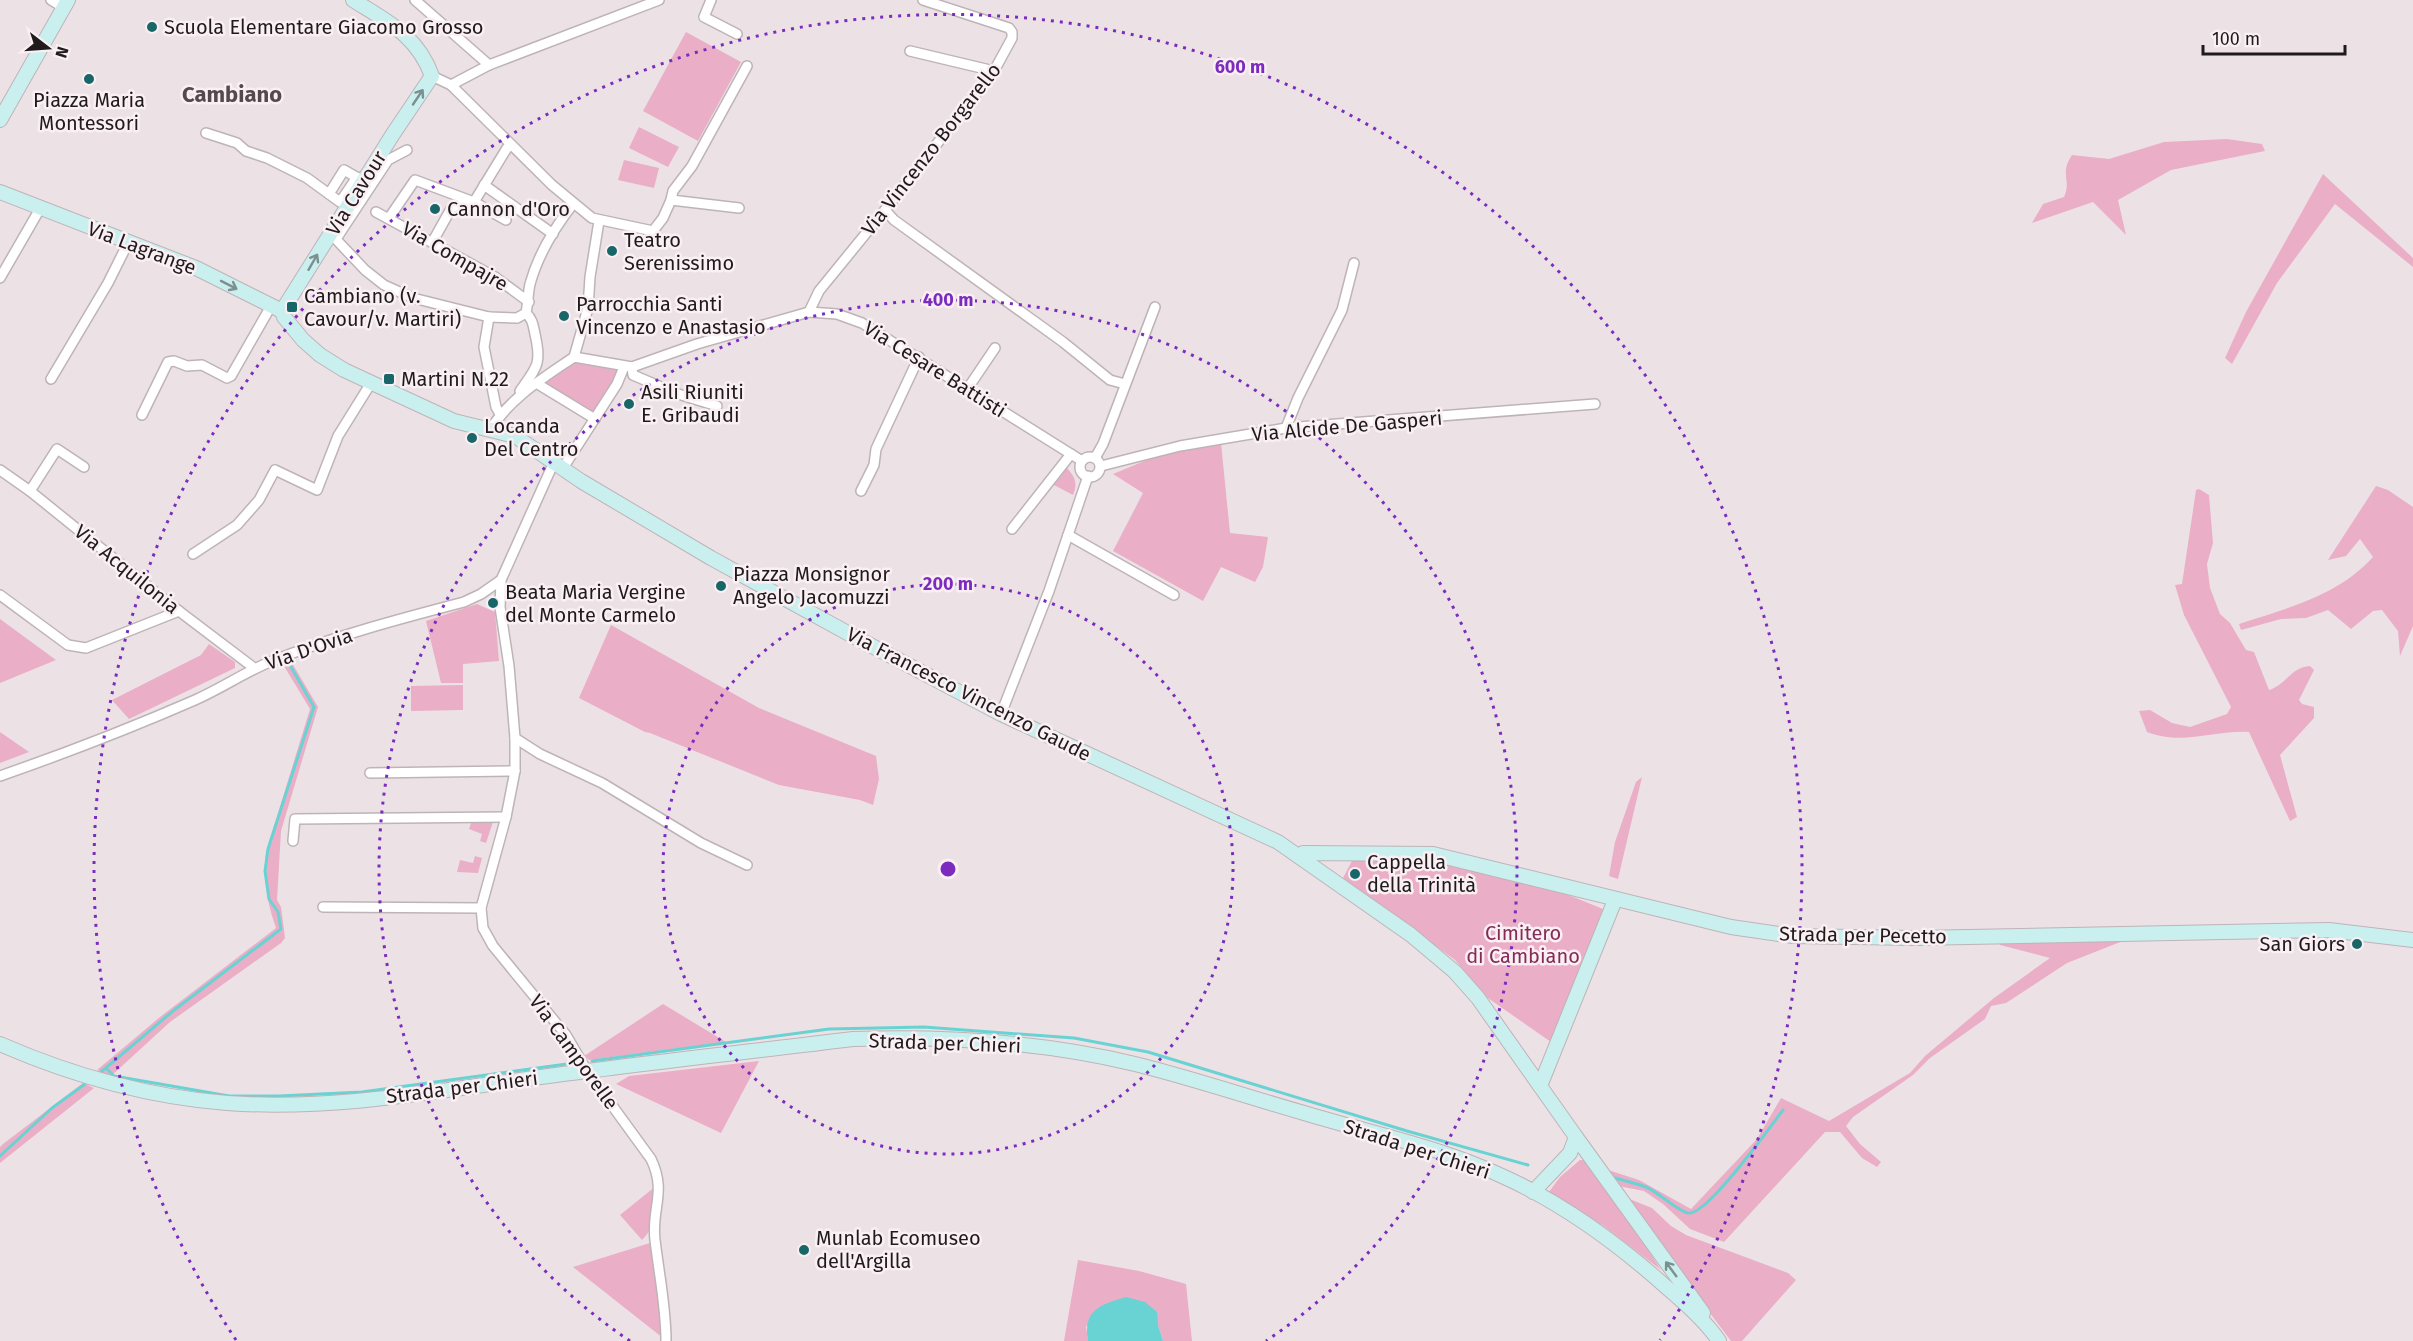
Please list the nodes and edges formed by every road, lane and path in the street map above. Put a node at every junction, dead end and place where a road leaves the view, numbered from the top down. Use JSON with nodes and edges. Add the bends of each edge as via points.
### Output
{"nodes":[{"id":1,"x":51,"y":0,"type":"edge"},
{"id":2,"x":353,"y":0,"type":"edge"},
{"id":3,"x":415,"y":0,"type":"edge"},
{"id":4,"x":659,"y":0,"type":"edge"},
{"id":5,"x":711,"y":0,"type":"edge"},
{"id":6,"x":923,"y":0,"type":"edge"},
{"id":7,"x":66,"y":4,"type":"edge"},
{"id":8,"x":737,"y":34,"type":"dead end"},
{"id":9,"x":910,"y":51,"type":"dead end"},
{"id":10,"x":489,"y":65,"type":"junction"},
{"id":11,"x":747,"y":66,"type":"dead end"},
{"id":12,"x":994,"y":71,"type":"junction"},
{"id":13,"x":432,"y":76,"type":"junction"},
{"id":14,"x":451,"y":85,"type":"junction"},
{"id":15,"x":0,"y":120,"type":"edge"},
{"id":16,"x":206,"y":133,"type":"dead end"},
{"id":17,"x":510,"y":146,"type":"junction"},
{"id":18,"x":407,"y":150,"type":"dead end"},
{"id":19,"x":360,"y":179,"type":"junction"},
{"id":20,"x":484,"y":185,"type":"junction"},
{"id":21,"x":0,"y":192,"type":"edge"},
{"id":22,"x":329,"y":194,"type":"junction"},
{"id":23,"x":671,"y":200,"type":"junction"},
{"id":24,"x":474,"y":202,"type":"junction"},
{"id":25,"x":349,"y":204,"type":"junction"},
{"id":26,"x":573,"y":204,"type":"junction"},
{"id":27,"x":41,"y":207,"type":"junction"},
{"id":28,"x":739,"y":208,"type":"dead end"},
{"id":29,"x":885,"y":210,"type":"junction"},
{"id":30,"x":390,"y":218,"type":"junction"},
{"id":31,"x":506,"y":220,"type":"dead end"},
{"id":32,"x":599,"y":221,"type":"junction"},
{"id":33,"x":553,"y":234,"type":"junction"},
{"id":34,"x":333,"y":236,"type":"junction"},
{"id":35,"x":129,"y":241,"type":"junction"},
{"id":36,"x":433,"y":241,"type":"junction"},
{"id":37,"x":1354,"y":263,"type":"dead end"},
{"id":38,"x":0,"y":278,"type":"edge"},
{"id":39,"x":529,"y":302,"type":"junction"},
{"id":40,"x":1155,"y":307,"type":"dead end"},
{"id":41,"x":276,"y":309,"type":"junction"},
{"id":42,"x":809,"y":312,"type":"junction"},
{"id":43,"x":526,"y":313,"type":"junction"},
{"id":44,"x":489,"y":317,"type":"junction"},
{"id":45,"x":995,"y":348,"type":"dead end"},
{"id":46,"x":574,"y":357,"type":"junction"},
{"id":47,"x":919,"y":357,"type":"junction"},
{"id":48,"x":628,"y":367,"type":"junction"},
{"id":49,"x":51,"y":379,"type":"dead end"},
{"id":50,"x":371,"y":383,"type":"junction"},
{"id":51,"x":536,"y":383,"type":"junction"},
{"id":52,"x":1125,"y":384,"type":"junction"},
{"id":53,"x":968,"y":388,"type":"junction"},
{"id":54,"x":518,"y":398,"type":"junction"},
{"id":55,"x":1595,"y":404,"type":"dead end"},
{"id":56,"x":717,"y":406,"type":"dead end"},
{"id":57,"x":500,"y":414,"type":"junction"},
{"id":58,"x":142,"y":415,"type":"dead end"},
{"id":59,"x":595,"y":419,"type":"junction"},
{"id":60,"x":1286,"y":428,"type":"junction"},
{"id":61,"x":490,"y":430,"type":"junction"},
{"id":62,"x":1071,"y":454,"type":"junction"},
{"id":63,"x":1082,"y":461,"type":"junction"},
{"id":64,"x":1098,"y":462,"type":"junction"},
{"id":65,"x":558,"y":465,"type":"junction"},
{"id":66,"x":84,"y":467,"type":"dead end"},
{"id":67,"x":0,"y":470,"type":"edge"},
{"id":68,"x":1088,"y":476,"type":"junction"},
{"id":69,"x":30,"y":491,"type":"junction"},
{"id":70,"x":861,"y":491,"type":"dead end"},
{"id":71,"x":1012,"y":529,"type":"dead end"},
{"id":72,"x":1068,"y":535,"type":"junction"},
{"id":73,"x":194,"y":554,"type":"dead end"},
{"id":74,"x":501,"y":580,"type":"junction"},
{"id":75,"x":0,"y":595,"type":"edge"},
{"id":76,"x":1174,"y":595,"type":"dead end"},
{"id":77,"x":178,"y":610,"type":"junction"},
{"id":78,"x":254,"y":668,"type":"junction"},
{"id":79,"x":1001,"y":714,"type":"junction"},
{"id":80,"x":515,"y":738,"type":"junction"},
{"id":81,"x":515,"y":771,"type":"junction"},
{"id":82,"x":370,"y":773,"type":"dead end"},
{"id":83,"x":0,"y":776,"type":"edge"},
{"id":84,"x":506,"y":818,"type":"junction"},
{"id":85,"x":293,"y":841,"type":"dead end"},
{"id":86,"x":1299,"y":856,"type":"junction"},
{"id":87,"x":747,"y":864,"type":"dead end"},
{"id":88,"x":1615,"y":900,"type":"junction"},
{"id":89,"x":323,"y":907,"type":"dead end"},
{"id":90,"x":481,"y":908,"type":"junction"},
{"id":91,"x":2413,"y":940,"type":"edge"},
{"id":92,"x":0,"y":1044,"type":"edge"},
{"id":93,"x":588,"y":1071,"type":"junction"},
{"id":94,"x":1540,"y":1086,"type":"junction"},
{"id":95,"x":1576,"y":1137,"type":"junction"},
{"id":96,"x":1533,"y":1192,"type":"junction"},
{"id":97,"x":1717,"y":1338,"type":"edge"},
{"id":98,"x":666,"y":1341,"type":"edge"}],
"edges":[{"from":1,"to":7,"type":"street"},
{"from":2,"to":13,"type":"street","via":[[404,32],[426,59]]},
{"from":3,"to":10,"type":"street"},
{"from":4,"to":10,"type":"street"},
{"from":5,"to":8,"type":"street","via":[[704,17]]},
{"from":6,"to":12,"type":"street","name":"Via Vincenzo Borgarello","via":[[1009,28],[1012,38]]},
{"from":7,"to":15,"type":"street"},
{"from":9,"to":12,"type":"street"},
{"from":10,"to":14,"type":"street"},
{"from":11,"to":23,"type":"street"},
{"from":12,"to":29,"type":"street","name":"Via Vincenzo Borgarello"},
{"from":13,"to":14,"type":"street"},
{"from":19,"to":13,"type":"street","name":"Via Cavour","one_way":true},
{"from":14,"to":17,"type":"street"},
{"from":16,"to":22,"type":"street","name":"Via Compajre","via":[[237,143],[246,151],[307,178]]},
{"from":17,"to":20,"type":"street"},
{"from":17,"to":26,"type":"street"},
{"from":18,"to":25,"type":"street","via":[[388,160]]},
{"from":19,"to":22,"type":"street","via":[[344,170]]},
{"from":19,"to":25,"type":"street","name":"Via Cavour"},
{"from":20,"to":24,"type":"street"},
{"from":20,"to":33,"type":"street"},
{"from":21,"to":27,"type":"street","name":"Via Lagrange"},
{"from":22,"to":25,"type":"street","name":"Via Compajre"},
{"from":23,"to":28,"type":"street"},
{"from":23,"to":32,"type":"street","via":[[653,231]]},
{"from":24,"to":30,"type":"street","via":[[415,180]]},
{"from":24,"to":31,"type":"street"},
{"from":24,"to":36,"type":"street","via":[[452,207]]},
{"from":25,"to":30,"type":"street","name":"Via Compajre"},
{"from":25,"to":34,"type":"street","name":"Via Cavour"},
{"from":26,"to":32,"type":"street"},
{"from":26,"to":33,"type":"street"},
{"from":27,"to":35,"type":"street","name":"Via Lagrange"},
{"from":27,"to":38,"type":"street"},
{"from":29,"to":42,"type":"street","name":"Via Vincenzo Borgarello","via":[[819,291]]},
{"from":29,"to":52,"type":"street","via":[[1110,380]]},
{"from":30,"to":36,"type":"street","name":"Via Compajre"},
{"from":32,"to":46,"type":"street","via":[[588,308]]},
{"from":33,"to":39,"type":"street","via":[[530,285]]},
{"from":41,"to":34,"type":"street","name":"Via Cavour","one_way":true},
{"from":34,"to":44,"type":"street","via":[[384,285],[413,298]]},
{"from":35,"to":41,"type":"street","name":"Via Lagrange","one_way":true,"via":[[196,268]]},
{"from":35,"to":49,"type":"street"},
{"from":36,"to":39,"type":"street","name":"Via Compajre"},
{"from":37,"to":60,"type":"street","via":[[1342,310]]},
{"from":39,"to":43,"type":"street"},
{"from":40,"to":52,"type":"street"},
{"from":41,"to":50,"type":"street","name":"Via Francesco Vincenzo Gaude","via":[[320,355]]},
{"from":41,"to":58,"type":"street","via":[[227,378],[202,365],[168,362]]},
{"from":42,"to":47,"type":"street","name":"Via Cesare Battisti","via":[[837,314],[862,323]]},
{"from":42,"to":48,"type":"street","name":"Via Cesare Battisti"},
{"from":43,"to":44,"type":"street","via":[[517,318]]},
{"from":43,"to":54,"type":"street","via":[[532,320],[539,360]]},
{"from":44,"to":57,"type":"street","via":[[484,347]]},
{"from":45,"to":53,"type":"street"},
{"from":46,"to":48,"type":"street"},
{"from":46,"to":51,"type":"street"},
{"from":47,"to":53,"type":"street","name":"Via Cesare Battisti"},
{"from":47,"to":70,"type":"street"},
{"from":48,"to":56,"type":"street","via":[[633,375]]},
{"from":48,"to":59,"type":"street"},
{"from":50,"to":61,"type":"street","name":"Via Francesco Vincenzo Gaude","via":[[454,421]]},
{"from":50,"to":73,"type":"street","via":[[338,436],[317,490],[275,470],[259,500],[237,525]]},
{"from":51,"to":54,"type":"street"},
{"from":51,"to":59,"type":"street"},
{"from":52,"to":64,"type":"street"},
{"from":53,"to":62,"type":"street","name":"Via Cesare Battisti"},
{"from":54,"to":57,"type":"street"},
{"from":55,"to":60,"type":"street","name":"Via Alcide De Gasperi"},
{"from":57,"to":61,"type":"street"},
{"from":59,"to":65,"type":"street"},
{"from":60,"to":64,"type":"street","name":"Via Alcide De Gasperi"},
{"from":61,"to":65,"type":"street","name":"Via Francesco Vincenzo Gaude","via":[[515,436]]},
{"from":62,"to":63,"type":"street","name":"Via Cesare Battisti"},
{"from":62,"to":71,"type":"street"},
{"from":63,"to":64,"type":"street","via":[[1087,457]]},
{"from":63,"to":68,"type":"street","via":[[1082,471]]},
{"from":64,"to":68,"type":"street","via":[[1098,473]]},
{"from":65,"to":74,"type":"street"},
{"from":65,"to":79,"type":"street","name":"Via Francesco Vincenzo Gaude","via":[[770,591]]},
{"from":66,"to":69,"type":"street","via":[[57,449]]},
{"from":67,"to":69,"type":"street","name":"Via Acquilonia"},
{"from":68,"to":72,"type":"street"},
{"from":69,"to":77,"type":"street","name":"Via Acquilonia"},
{"from":72,"to":76,"type":"street"},
{"from":72,"to":79,"type":"street"},
{"from":74,"to":78,"type":"street","name":"Via D'Ovia","via":[[464,602],[335,638]]},
{"from":74,"to":80,"type":"street","name":"Via Camporelle","via":[[500,607]]},
{"from":75,"to":77,"type":"street","via":[[68,645],[86,648]]},
{"from":77,"to":78,"type":"street","name":"Via Acquilonia"},
{"from":78,"to":83,"type":"street","name":"Via D'Ovia","via":[[155,717]]},
{"from":79,"to":86,"type":"street","name":"Via Francesco Vincenzo Gaude","via":[[1278,842]]},
{"from":80,"to":81,"type":"street","name":"Via Camporelle"},
{"from":80,"to":87,"type":"street","via":[[602,783],[701,843]]},
{"from":81,"to":82,"type":"street"},
{"from":81,"to":84,"type":"street","name":"Via Camporelle"},
{"from":84,"to":85,"type":"street","via":[[295,819]]},
{"from":84,"to":90,"type":"street","name":"Via Camporelle"},
{"from":86,"to":88,"type":"street","name":"Strada per Pecetto","via":[[1433,854]]},
{"from":86,"to":94,"type":"street","name":"Via Francesco Vincenzo Gaude","via":[[1411,935],[1455,972]]},
{"from":88,"to":91,"type":"street","name":"Strada per Pecetto","via":[[1731,927],[1792,936],[1916,938],[2334,930]]},
{"from":88,"to":94,"type":"street"},
{"from":89,"to":90,"type":"street"},
{"from":90,"to":93,"type":"street","name":"Via Camporelle","via":[[483,928],[493,946],[566,1035]]},
{"from":92,"to":93,"type":"street","name":"Strada per Chieri","via":[[81,1075],[136,1089],[226,1103],[324,1103]]},
{"from":93,"to":96,"type":"street","name":"Strada per Chieri","via":[[853,1039],[905,1037],[1020,1045],[1136,1065],[1449,1156]]},
{"from":93,"to":98,"type":"street","name":"Via Camporelle","via":[[658,1174],[654,1237]]},
{"from":94,"to":95,"type":"street","name":"Via Francesco Vincenzo Gaude"},
{"from":95,"to":96,"type":"street","via":[[1570,1153]]},
{"from":97,"to":95,"type":"street","name":"Via Francesco Vincenzo Gaude","one_way":true,"via":[[1705,1315]]},
{"from":96,"to":97,"type":"street","name":"Strada per Chieri","via":[[1617,1244],[1674,1293]]}]}
